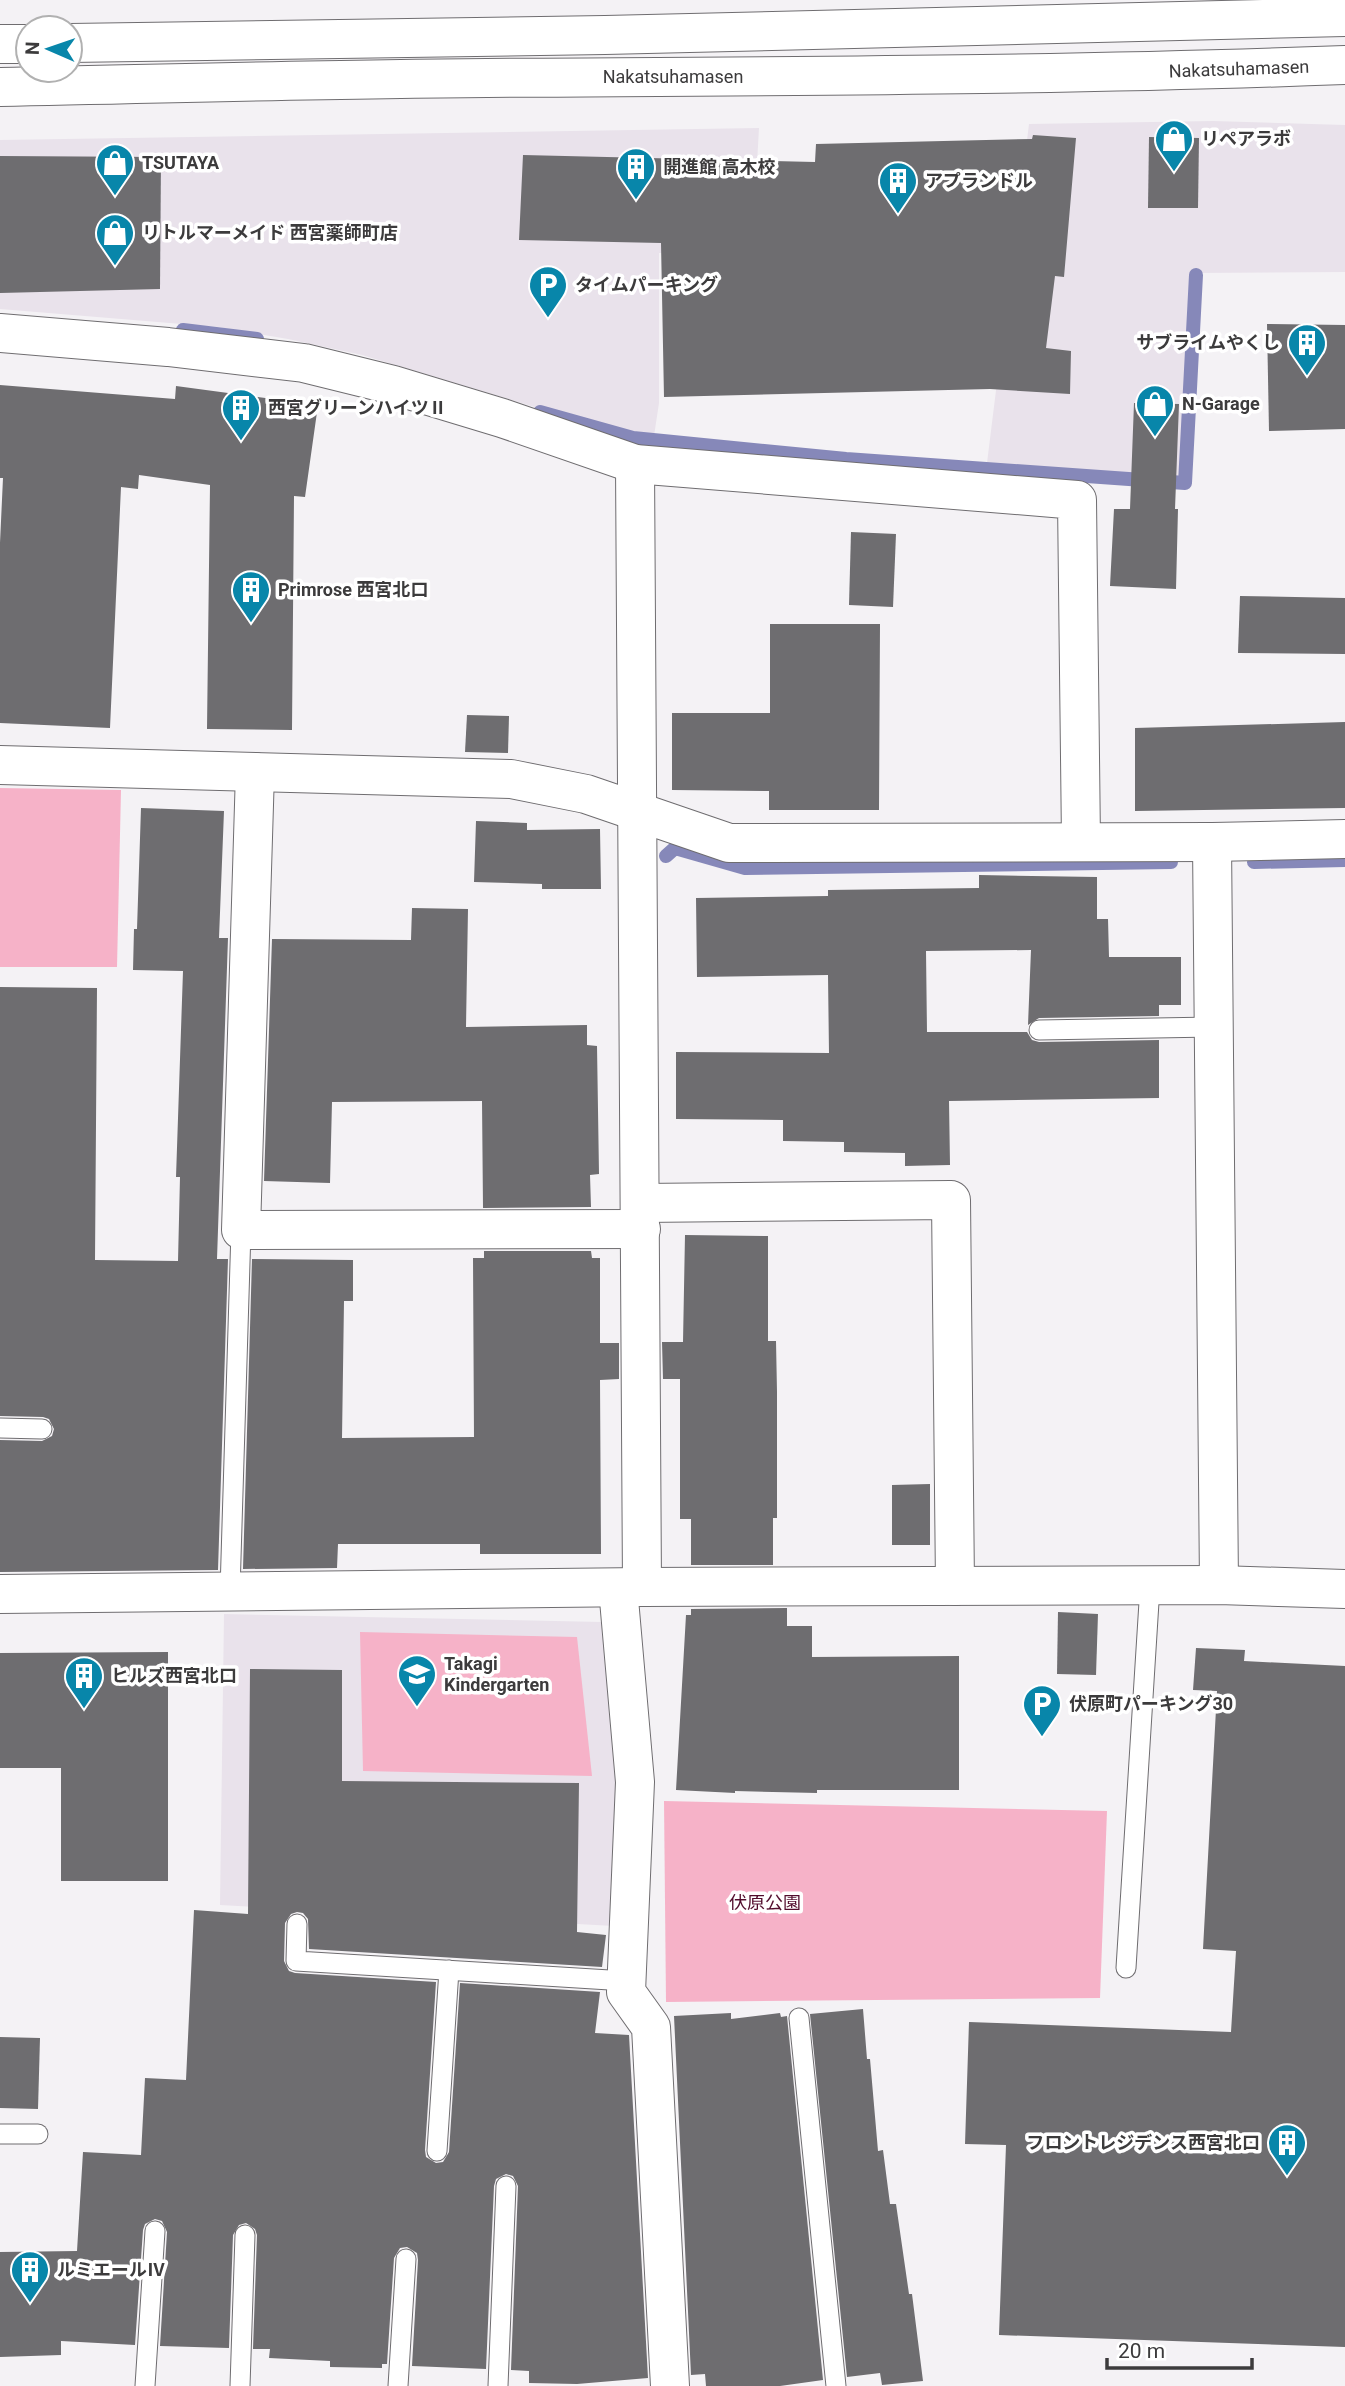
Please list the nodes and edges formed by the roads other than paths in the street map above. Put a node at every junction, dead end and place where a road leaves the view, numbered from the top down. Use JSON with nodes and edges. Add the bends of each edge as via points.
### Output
{"nodes":[{"id":1,"x":1345,"y":17,"type":"edge"},
{"id":2,"x":84,"y":43,"type":"edge"},
{"id":3,"x":1345,"y":65,"type":"edge"},
{"id":4,"x":0,"y":87,"type":"edge"},
{"id":5,"x":0,"y":334,"type":"edge"},
{"id":6,"x":635,"y":464,"type":"junction"},
{"id":7,"x":0,"y":765,"type":"edge"},
{"id":8,"x":256,"y":772,"type":"junction"},
{"id":9,"x":639,"y":813,"type":"junction"},
{"id":10,"x":1345,"y":839,"type":"edge"},
{"id":11,"x":1081,"y":842,"type":"junction"},
{"id":12,"x":1212,"y":842,"type":"junction"},
{"id":13,"x":1213,"y":1027,"type":"junction"},
{"id":14,"x":1039,"y":1030,"type":"dead end"},
{"id":15,"x":641,"y":1216,"type":"junction"},
{"id":16,"x":241,"y":1230,"type":"junction"},
{"id":17,"x":0,"y":1428,"type":"edge"},
{"id":18,"x":42,"y":1429,"type":"dead end"},
{"id":19,"x":1219,"y":1585,"type":"junction"},
{"id":20,"x":955,"y":1586,"type":"junction"},
{"id":21,"x":1150,"y":1586,"type":"junction"},
{"id":22,"x":630,"y":1587,"type":"junction"},
{"id":23,"x":1345,"y":1589,"type":"edge"},
{"id":24,"x":230,"y":1591,"type":"junction"},
{"id":25,"x":0,"y":1594,"type":"edge"},
{"id":26,"x":297,"y":1924,"type":"dead end"},
{"id":27,"x":1126,"y":1968,"type":"dead end"},
{"id":28,"x":449,"y":1970,"type":"junction"},
{"id":29,"x":626,"y":1980,"type":"junction"},
{"id":30,"x":799,"y":2018,"type":"dead end"},
{"id":31,"x":0,"y":2134,"type":"edge"},
{"id":32,"x":38,"y":2134,"type":"dead end"},
{"id":33,"x":438,"y":2151,"type":"dead end"},
{"id":34,"x":506,"y":2186,"type":"dead end"},
{"id":35,"x":155,"y":2231,"type":"dead end"},
{"id":36,"x":245,"y":2235,"type":"dead end"},
{"id":37,"x":405,"y":2259,"type":"dead end"},
{"id":38,"x":145,"y":2386,"type":"edge"},
{"id":39,"x":240,"y":2386,"type":"edge"},
{"id":40,"x":398,"y":2386,"type":"edge"},
{"id":41,"x":498,"y":2386,"type":"edge"},
{"id":42,"x":670,"y":2386,"type":"edge"},
{"id":43,"x":836,"y":2386,"type":"edge"}],
"edges":[{"from":1,"to":2,"type":"street","via":[[592,36]]},
{"from":3,"to":4,"type":"street","name":"Nakatsuhamasen"},
{"from":5,"to":6,"type":"street","via":[[304,363],[502,418]]},
{"from":6,"to":9,"type":"street"},
{"from":6,"to":11,"type":"street","via":[[1077,500]]},
{"from":7,"to":8,"type":"street"},
{"from":8,"to":9,"type":"street","via":[[511,779],[586,794]]},
{"from":8,"to":16,"type":"street"},
{"from":9,"to":11,"type":"street","via":[[729,843]]},
{"from":9,"to":15,"type":"street"},
{"from":10,"to":12,"type":"street"},
{"from":11,"to":12,"type":"street"},
{"from":12,"to":13,"type":"street"},
{"from":13,"to":14,"type":"lane"},
{"from":13,"to":19,"type":"street"},
{"from":15,"to":16,"type":"street"},
{"from":15,"to":20,"type":"street","via":[[951,1200]]},
{"from":15,"to":22,"type":"street"},
{"from":16,"to":24,"type":"lane"},
{"from":17,"to":18,"type":"lane"},
{"from":19,"to":21,"type":"street"},
{"from":19,"to":23,"type":"street"},
{"from":20,"to":21,"type":"street"},
{"from":20,"to":22,"type":"street"},
{"from":21,"to":27,"type":"lane"},
{"from":22,"to":24,"type":"street"},
{"from":22,"to":29,"type":"street","via":[[635,1782]]},
{"from":24,"to":25,"type":"street"},
{"from":26,"to":28,"type":"lane","via":[[296,1961]]},
{"from":28,"to":29,"type":"lane"},
{"from":28,"to":33,"type":"lane"},
{"from":29,"to":42,"type":"street","via":[[626,1992],[651,2027]]},
{"from":30,"to":43,"type":"lane"},
{"from":31,"to":32,"type":"lane"},
{"from":34,"to":41,"type":"lane"},
{"from":35,"to":38,"type":"lane"},
{"from":36,"to":39,"type":"lane"},
{"from":37,"to":40,"type":"lane"}]}
